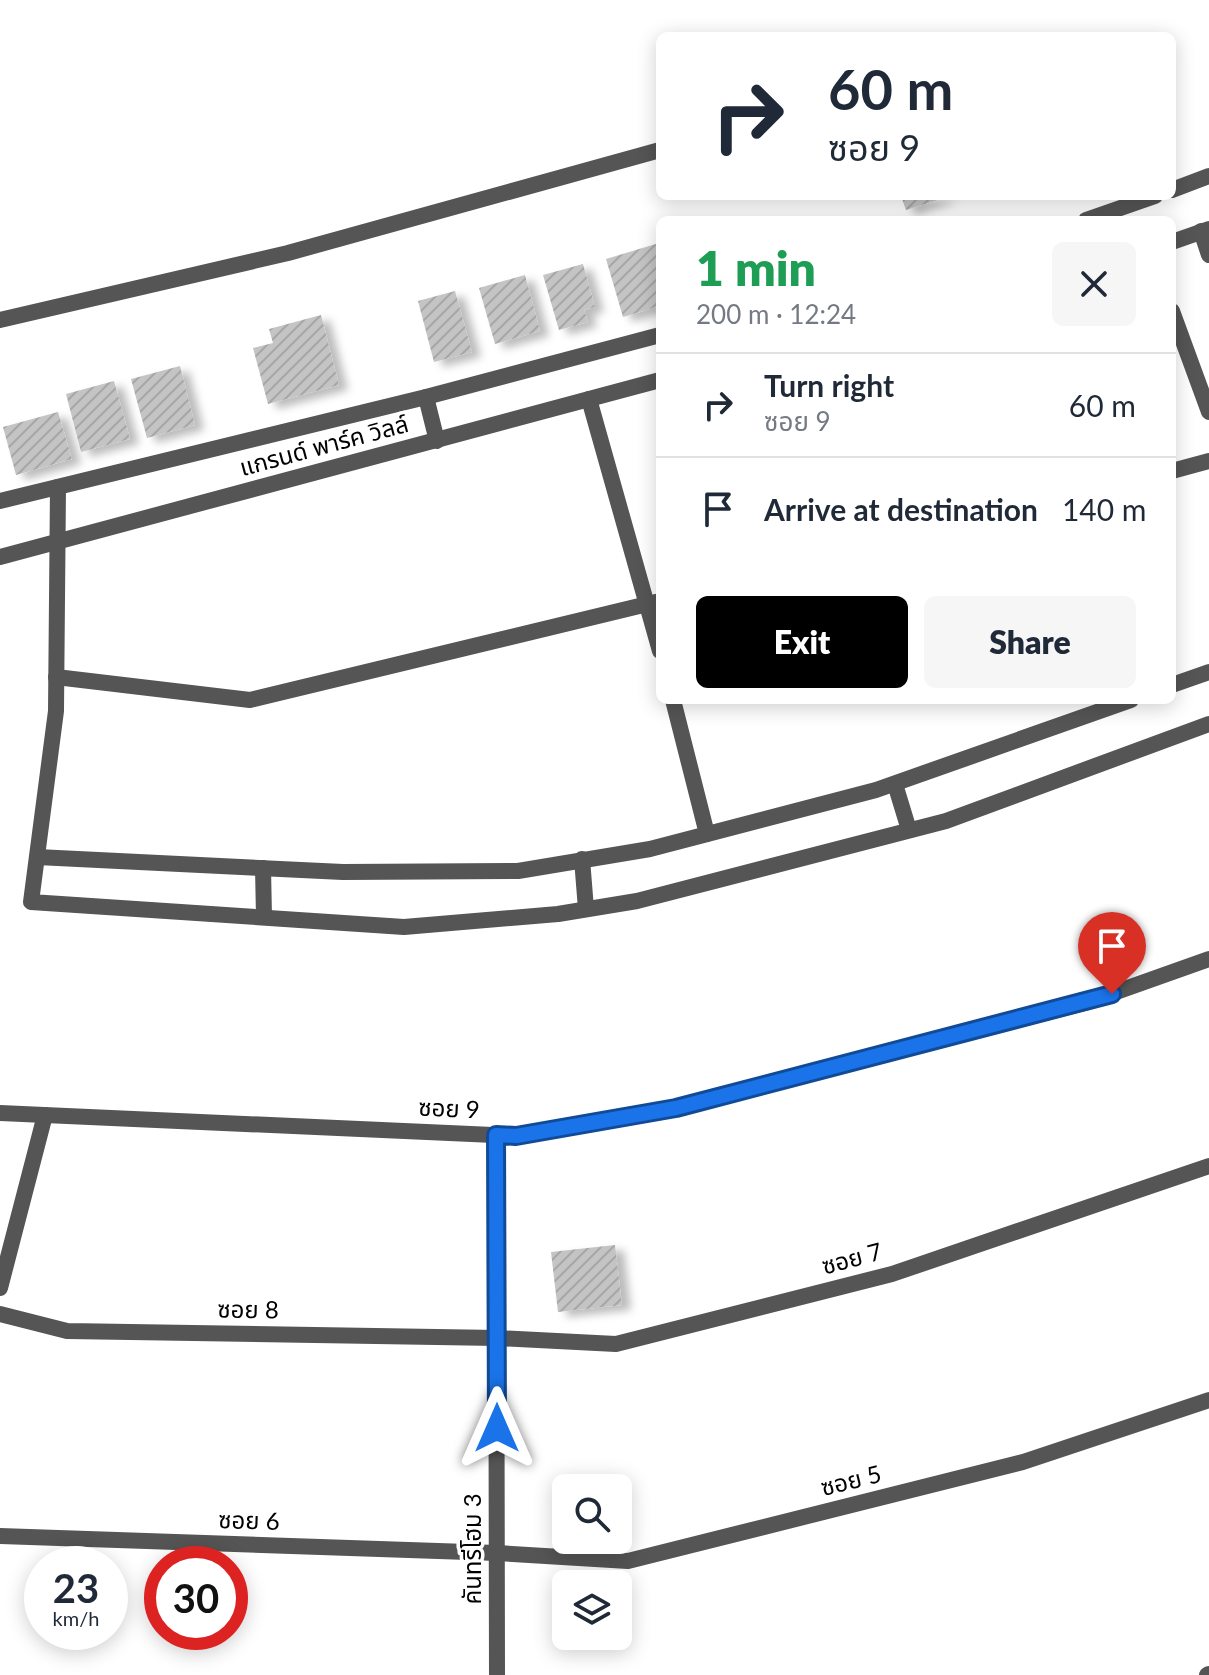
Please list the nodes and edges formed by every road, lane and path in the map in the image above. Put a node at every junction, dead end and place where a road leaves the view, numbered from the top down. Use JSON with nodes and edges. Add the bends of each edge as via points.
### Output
{"nodes":[{"id":1,"x":656,"y":151,"type":"edge"},
{"id":2,"x":1209,"y":176,"type":"edge"},
{"id":3,"x":1176,"y":188,"type":"edge"},
{"id":4,"x":1144,"y":200,"type":"edge"},
{"id":5,"x":1098,"y":216,"type":"edge"},
{"id":6,"x":1205,"y":230,"type":"edge"},
{"id":7,"x":1176,"y":241,"type":"edge"},
{"id":8,"x":1209,"y":255,"type":"edge"},
{"id":9,"x":0,"y":320,"type":"edge"},
{"id":10,"x":1176,"y":322,"type":"edge"},
{"id":11,"x":656,"y":336,"type":"edge"},
{"id":12,"x":656,"y":381,"type":"edge"},
{"id":13,"x":426,"y":397,"type":"junction"},
{"id":14,"x":589,"y":399,"type":"junction"},
{"id":15,"x":1209,"y":412,"type":"edge"},
{"id":16,"x":437,"y":441,"type":"junction"},
{"id":17,"x":1209,"y":461,"type":"edge"},
{"id":18,"x":1176,"y":470,"type":"edge"},
{"id":19,"x":58,"y":487,"type":"junction"},
{"id":20,"x":0,"y":501,"type":"edge"},
{"id":21,"x":57,"y":541,"type":"junction"},
{"id":22,"x":0,"y":557,"type":"edge"},
{"id":23,"x":654,"y":602,"type":"edge"},
{"id":24,"x":1209,"y":672,"type":"edge"},
{"id":25,"x":56,"y":677,"type":"junction"},
{"id":26,"x":1176,"y":684,"type":"edge"},
{"id":27,"x":674,"y":704,"type":"edge"},
{"id":28,"x":1120,"y":704,"type":"edge"},
{"id":29,"x":1209,"y":724,"type":"edge"},
{"id":30,"x":895,"y":784,"type":"junction"},
{"id":31,"x":909,"y":830,"type":"junction"},
{"id":32,"x":707,"y":834,"type":"junction"},
{"id":33,"x":37,"y":857,"type":"junction"},
{"id":34,"x":582,"y":859,"type":"junction"},
{"id":35,"x":263,"y":868,"type":"junction"},
{"id":36,"x":586,"y":909,"type":"junction"},
{"id":37,"x":264,"y":917,"type":"junction"},
{"id":38,"x":1209,"y":959,"type":"edge"},
{"id":39,"x":0,"y":1113,"type":"edge"},
{"id":40,"x":45,"y":1115,"type":"junction"},
{"id":41,"x":496,"y":1135,"type":"junction"},
{"id":42,"x":1209,"y":1166,"type":"edge"},
{"id":43,"x":0,"y":1288,"type":"edge"},
{"id":44,"x":0,"y":1314,"type":"edge"},
{"id":45,"x":497,"y":1338,"type":"junction"},
{"id":46,"x":1209,"y":1400,"type":"edge"},
{"id":47,"x":0,"y":1536,"type":"edge"},
{"id":48,"x":497,"y":1553,"type":"junction"},
{"id":49,"x":497,"y":1675,"type":"edge"}],
"edges":[{"from":1,"to":9,"type":"street","via":[[288,253]]},
{"from":2,"to":3,"type":"street"},
{"from":4,"to":5,"type":"street"},
{"from":6,"to":7,"type":"street"},
{"from":6,"to":8,"type":"street"},
{"from":10,"to":15,"type":"street"},
{"from":11,"to":13,"type":"street","name":"แกรนด์ พาร์ค วิลล์"},
{"from":12,"to":14,"type":"street","name":"แกรนด์ พาร์ค วิลล์"},
{"from":13,"to":16,"type":"street"},
{"from":13,"to":19,"type":"street","name":"แกรนด์ พาร์ค วิลล์"},
{"from":14,"to":16,"type":"street","name":"แกรนด์ พาร์ค วิลล์"},
{"from":14,"to":23,"type":"street"},
{"from":16,"to":21,"type":"street","name":"แกรนด์ พาร์ค วิลล์"},
{"from":17,"to":18,"type":"street"},
{"from":19,"to":20,"type":"street","name":"แกรนด์ พาร์ค วิลล์"},
{"from":19,"to":21,"type":"street"},
{"from":21,"to":22,"type":"street","name":"แกรนด์ พาร์ค วิลล์"},
{"from":21,"to":25,"type":"street"},
{"from":23,"to":25,"type":"street","via":[[250,700]]},
{"from":24,"to":26,"type":"street"},
{"from":25,"to":33,"type":"street"},
{"from":27,"to":32,"type":"street"},
{"from":28,"to":30,"type":"street"},
{"from":29,"to":31,"type":"street"},
{"from":30,"to":31,"type":"street"},
{"from":30,"to":32,"type":"street"},
{"from":31,"to":36,"type":"street","via":[[637,901]]},
{"from":32,"to":34,"type":"street"},
{"from":33,"to":35,"type":"street"},
{"from":33,"to":37,"type":"street","via":[[31,902]]},
{"from":34,"to":35,"type":"street","via":[[518,871]]},
{"from":34,"to":36,"type":"street"},
{"from":35,"to":37,"type":"street"},
{"from":36,"to":37,"type":"street","via":[[404,927]]},
{"from":38,"to":41,"type":"street","name":"ซอย 9","via":[[1088,1002],[676,1108]]},
{"from":39,"to":40,"type":"street","name":"ซอย 9"},
{"from":40,"to":41,"type":"street","name":"ซอย 9"},
{"from":40,"to":43,"type":"street"},
{"from":41,"to":45,"type":"street","name":"คันทรีโฮม 3"},
{"from":42,"to":45,"type":"street","name":"ซอย 7","via":[[892,1274],[616,1344]]},
{"from":44,"to":45,"type":"street","name":"ซอย 8","via":[[67,1331]]},
{"from":45,"to":48,"type":"street","name":"คันทรีโฮม 3"},
{"from":46,"to":48,"type":"street","name":"ซอย 5","via":[[1023,1462],[628,1561]]},
{"from":47,"to":48,"type":"street","name":"ซอย 6"},
{"from":48,"to":49,"type":"street","name":"คันทรีโฮม 3"}]}
